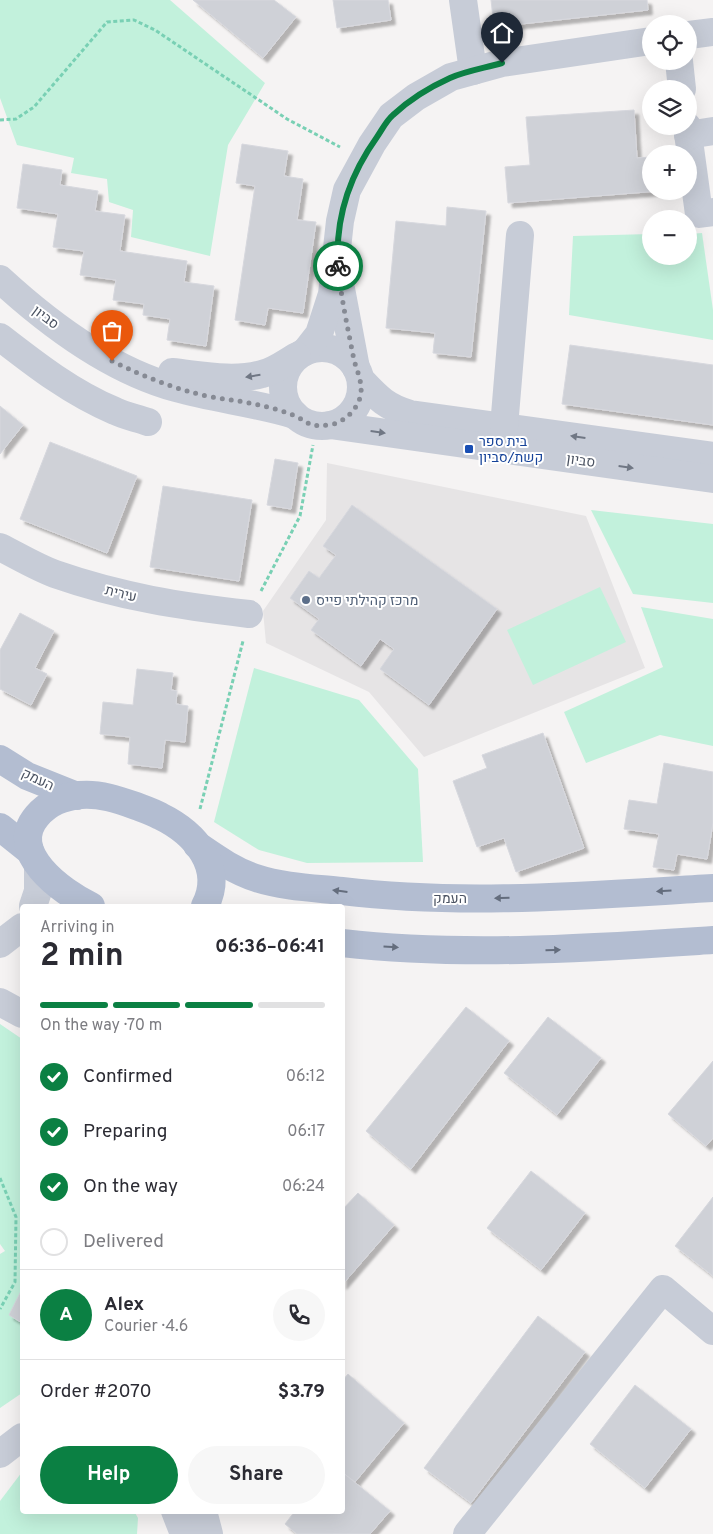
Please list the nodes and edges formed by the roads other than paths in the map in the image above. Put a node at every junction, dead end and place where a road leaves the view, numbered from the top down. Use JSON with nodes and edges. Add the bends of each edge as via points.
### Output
{"nodes":[{"id":1,"x":463,"y":0,"type":"edge"},
{"id":2,"x":713,"y":32,"type":"edge"},
{"id":3,"x":697,"y":35,"type":"edge"},
{"id":4,"x":642,"y":42,"type":"edge"},
{"id":5,"x":473,"y":71,"type":"junction"},
{"id":6,"x":696,"y":135,"type":"edge"},
{"id":7,"x":713,"y":212,"type":"edge"},
{"id":8,"x":520,"y":235,"type":"dead end"},
{"id":9,"x":337,"y":252,"type":"junction"},
{"id":10,"x":0,"y":279,"type":"edge"},
{"id":11,"x":63,"y":330,"type":"junction"},
{"id":12,"x":0,"y":337,"type":"edge"},
{"id":13,"x":96,"y":352,"type":"junction"},
{"id":14,"x":301,"y":354,"type":"junction"},
{"id":15,"x":41,"y":368,"type":"junction"},
{"id":16,"x":358,"y":374,"type":"junction"},
{"id":17,"x":295,"y":415,"type":"junction"},
{"id":18,"x":148,"y":422,"type":"dead end"},
{"id":19,"x":330,"y":425,"type":"junction"},
{"id":20,"x":504,"y":427,"type":"junction"},
{"id":21,"x":713,"y":456,"type":"edge"},
{"id":22,"x":713,"y":479,"type":"edge"},
{"id":23,"x":0,"y":547,"type":"edge"},
{"id":24,"x":249,"y":614,"type":"dead end"},
{"id":25,"x":0,"y":759,"type":"edge"},
{"id":26,"x":77,"y":796,"type":"junction"},
{"id":27,"x":0,"y":827,"type":"edge"},
{"id":28,"x":197,"y":845,"type":"junction"},
{"id":29,"x":34,"y":859,"type":"junction"},
{"id":30,"x":713,"y":888,"type":"edge"},
{"id":31,"x":34,"y":904,"type":"edge"},
{"id":32,"x":87,"y":904,"type":"edge"},
{"id":33,"x":206,"y":904,"type":"edge"},
{"id":34,"x":713,"y":940,"type":"edge"},
{"id":35,"x":345,"y":943,"type":"edge"},
{"id":36,"x":0,"y":1002,"type":"edge"},
{"id":37,"x":20,"y":1013,"type":"edge"},
{"id":38,"x":713,"y":1331,"type":"edge"},
{"id":39,"x":20,"y":1439,"type":"edge"},
{"id":40,"x":0,"y":1454,"type":"edge"},
{"id":41,"x":176,"y":1514,"type":"edge"},
{"id":42,"x":204,"y":1514,"type":"edge"},
{"id":43,"x":184,"y":1534,"type":"edge"},
{"id":44,"x":209,"y":1534,"type":"edge"},
{"id":45,"x":467,"y":1534,"type":"edge"}],
"edges":[{"from":1,"to":5,"type":"street"},
{"from":2,"to":3,"type":"street"},
{"from":4,"to":5,"type":"street","via":[[502,63]]},
{"from":5,"to":9,"type":"street","via":[[451,77],[391,116],[348,190]]},
{"from":6,"to":7,"type":"street","via":[[699,214]]},
{"from":8,"to":20,"type":"street"},
{"from":9,"to":14,"type":"street","via":[[332,294],[325,317],[318,334]]},
{"from":9,"to":16,"type":"street"},
{"from":10,"to":11,"type":"street","name":"סביון"},
{"from":11,"to":13,"type":"street","name":"סביון"},
{"from":11,"to":15,"type":"street"},
{"from":12,"to":15,"type":"street"},
{"from":14,"to":13,"type":"street","name":"סביון","one_way":true,"via":[[263,374],[241,378],[156,370]]},
{"from":13,"to":17,"type":"street","name":"סביון","via":[[148,379],[175,388]]},
{"from":14,"to":16,"type":"street","via":[[323,348],[336,350],[347,357]]},
{"from":14,"to":17,"type":"street","via":[[288,366],[283,379],[286,404]]},
{"from":15,"to":18,"type":"street","via":[[73,390],[115,411]]},
{"from":16,"to":19,"type":"street","via":[[361,394],[356,407],[342,421]]},
{"from":16,"to":20,"type":"street","name":"סביון","via":[[380,400],[394,410]]},
{"from":17,"to":19,"type":"street","via":[[316,426]]},
{"from":19,"to":22,"type":"street","name":"סביון","one_way":true},
{"from":21,"to":20,"type":"street","name":"סביון","one_way":true},
{"from":23,"to":24,"type":"street","name":"עירית","via":[[53,574],[121,595],[176,606]]},
{"from":25,"to":26,"type":"main road","name":"העמק","via":[[27,776]]},
{"from":26,"to":28,"type":"main road","via":[[98,795],[115,799],[160,816],[182,829]]},
{"from":26,"to":29,"type":"main road","via":[[56,800],[35,819],[28,835]]},
{"from":27,"to":29,"type":"main road"},
{"from":30,"to":28,"type":"main road","name":"העמק","one_way":true,"via":[[552,898],[436,899],[356,893],[257,878],[230,867]]},
{"from":28,"to":33,"type":"main road","via":[[208,860],[213,876],[211,895]]},
{"from":29,"to":31,"type":"street","via":[[38,891]]},
{"from":29,"to":32,"type":"main road","via":[[54,882]]},
{"from":35,"to":34,"type":"main road","one_way":true,"via":[[435,951],[554,950]]},
{"from":36,"to":37,"type":"street"},
{"from":38,"to":45,"type":"street","via":[[663,1290]]},
{"from":39,"to":40,"type":"street"},
{"from":41,"to":43,"type":"street"},
{"from":42,"to":44,"type":"street"}]}
